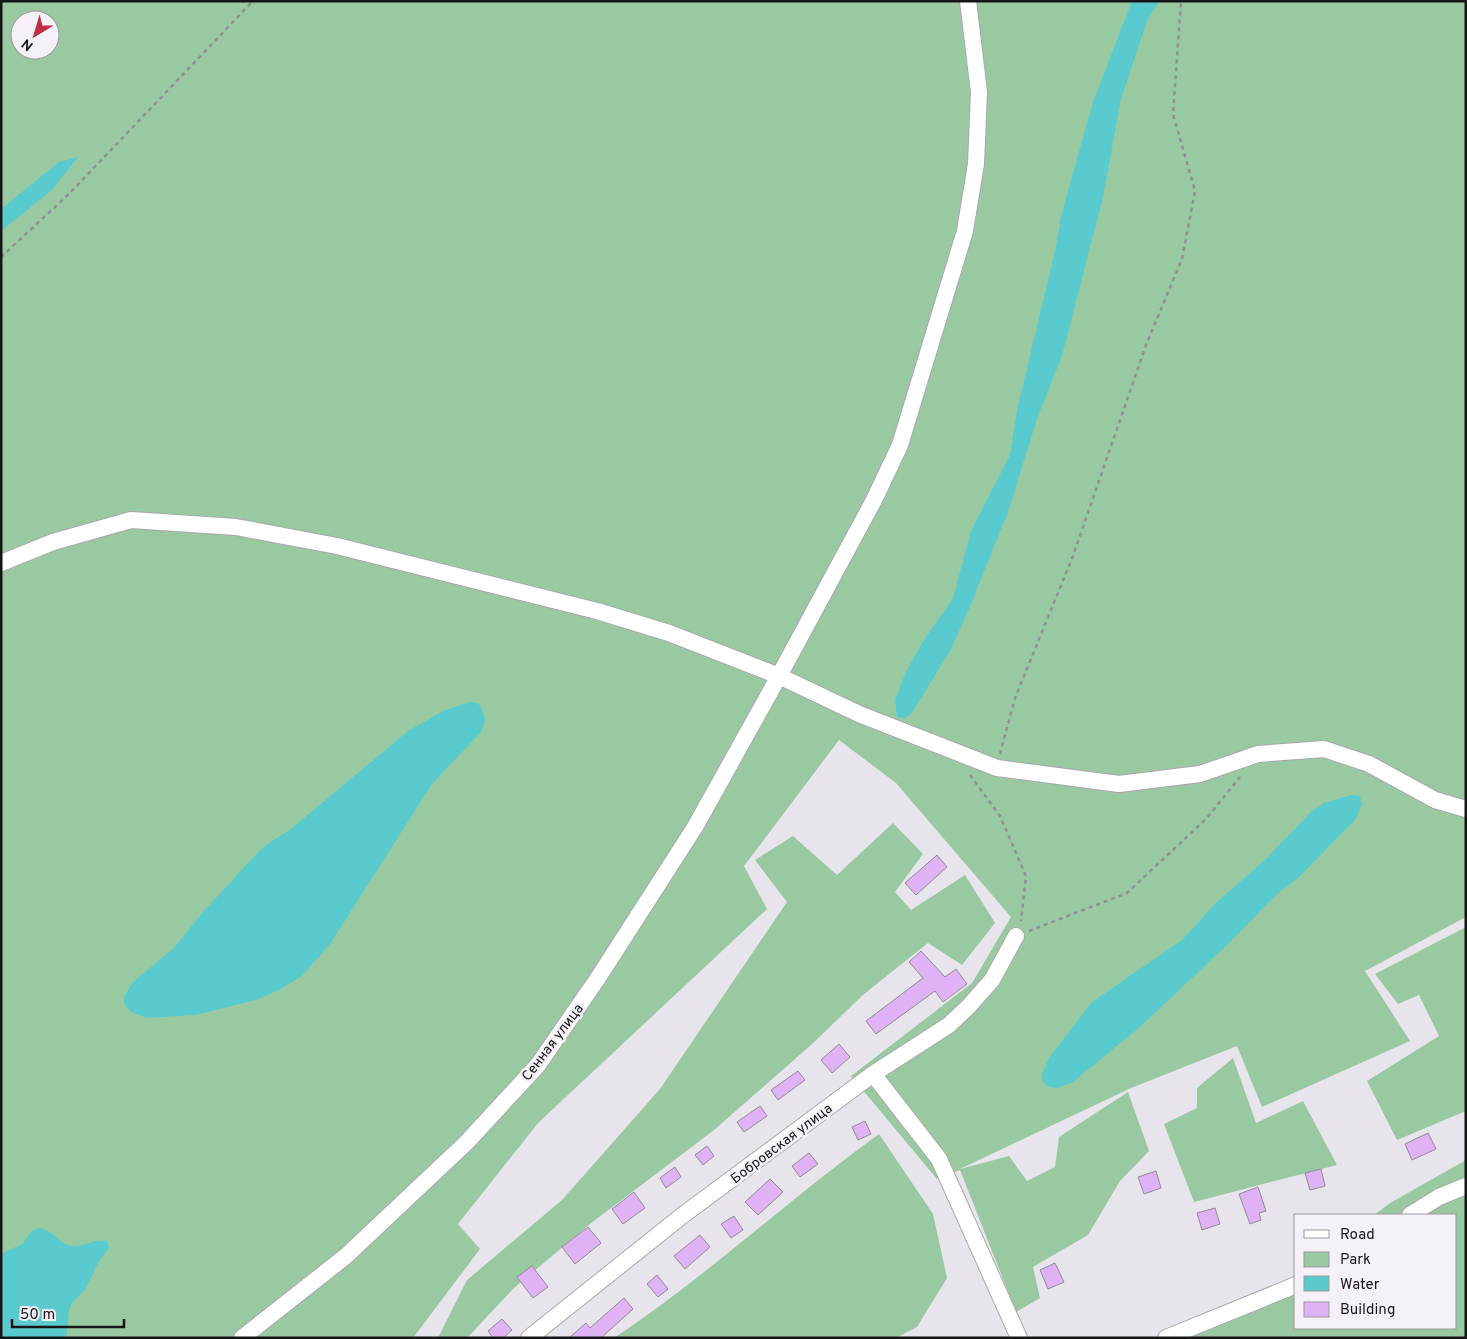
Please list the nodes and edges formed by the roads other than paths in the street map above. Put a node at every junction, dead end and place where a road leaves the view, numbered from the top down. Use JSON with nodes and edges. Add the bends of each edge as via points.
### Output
{"nodes":[{"id":1,"x":968,"y":1,"type":"edge"},
{"id":2,"x":1,"y":563,"type":"edge"},
{"id":3,"x":779,"y":676,"type":"junction"},
{"id":4,"x":1466,"y":809,"type":"edge"},
{"id":5,"x":1016,"y":936,"type":"road end"},
{"id":6,"x":873,"y":1074,"type":"junction"},
{"id":7,"x":1466,"y":1186,"type":"edge"},
{"id":8,"x":1412,"y":1214,"type":"edge"},
{"id":9,"x":1294,"y":1286,"type":"edge"},
{"id":10,"x":242,"y":1338,"type":"edge"},
{"id":11,"x":529,"y":1338,"type":"edge"},
{"id":12,"x":1019,"y":1338,"type":"edge"},
{"id":13,"x":1166,"y":1338,"type":"edge"}],
"edges":[{"from":1,"to":3,"type":"street","name":"Сенная улица","via":[[979,92],[976,164],[965,231],[900,445]]},
{"from":2,"to":3,"type":"street","via":[[53,542],[131,520],[236,527],[337,546],[597,611],[669,633]]},
{"from":3,"to":4,"type":"street","via":[[859,714],[997,768],[1119,784],[1200,774],[1258,754],[1324,749],[1369,764],[1435,800]]},
{"from":3,"to":10,"type":"street","name":"Сенная улица","via":[[696,827],[538,1065],[467,1142],[346,1256]]},
{"from":5,"to":6,"type":"street","name":"Бобровская улица","via":[[992,980],[969,1006],[949,1025]]},
{"from":6,"to":11,"type":"street","name":"Бобровская улица","via":[[683,1215]]},
{"from":6,"to":12,"type":"street","via":[[939,1159]]},
{"from":7,"to":8,"type":"street"},
{"from":9,"to":13,"type":"street"}]}
